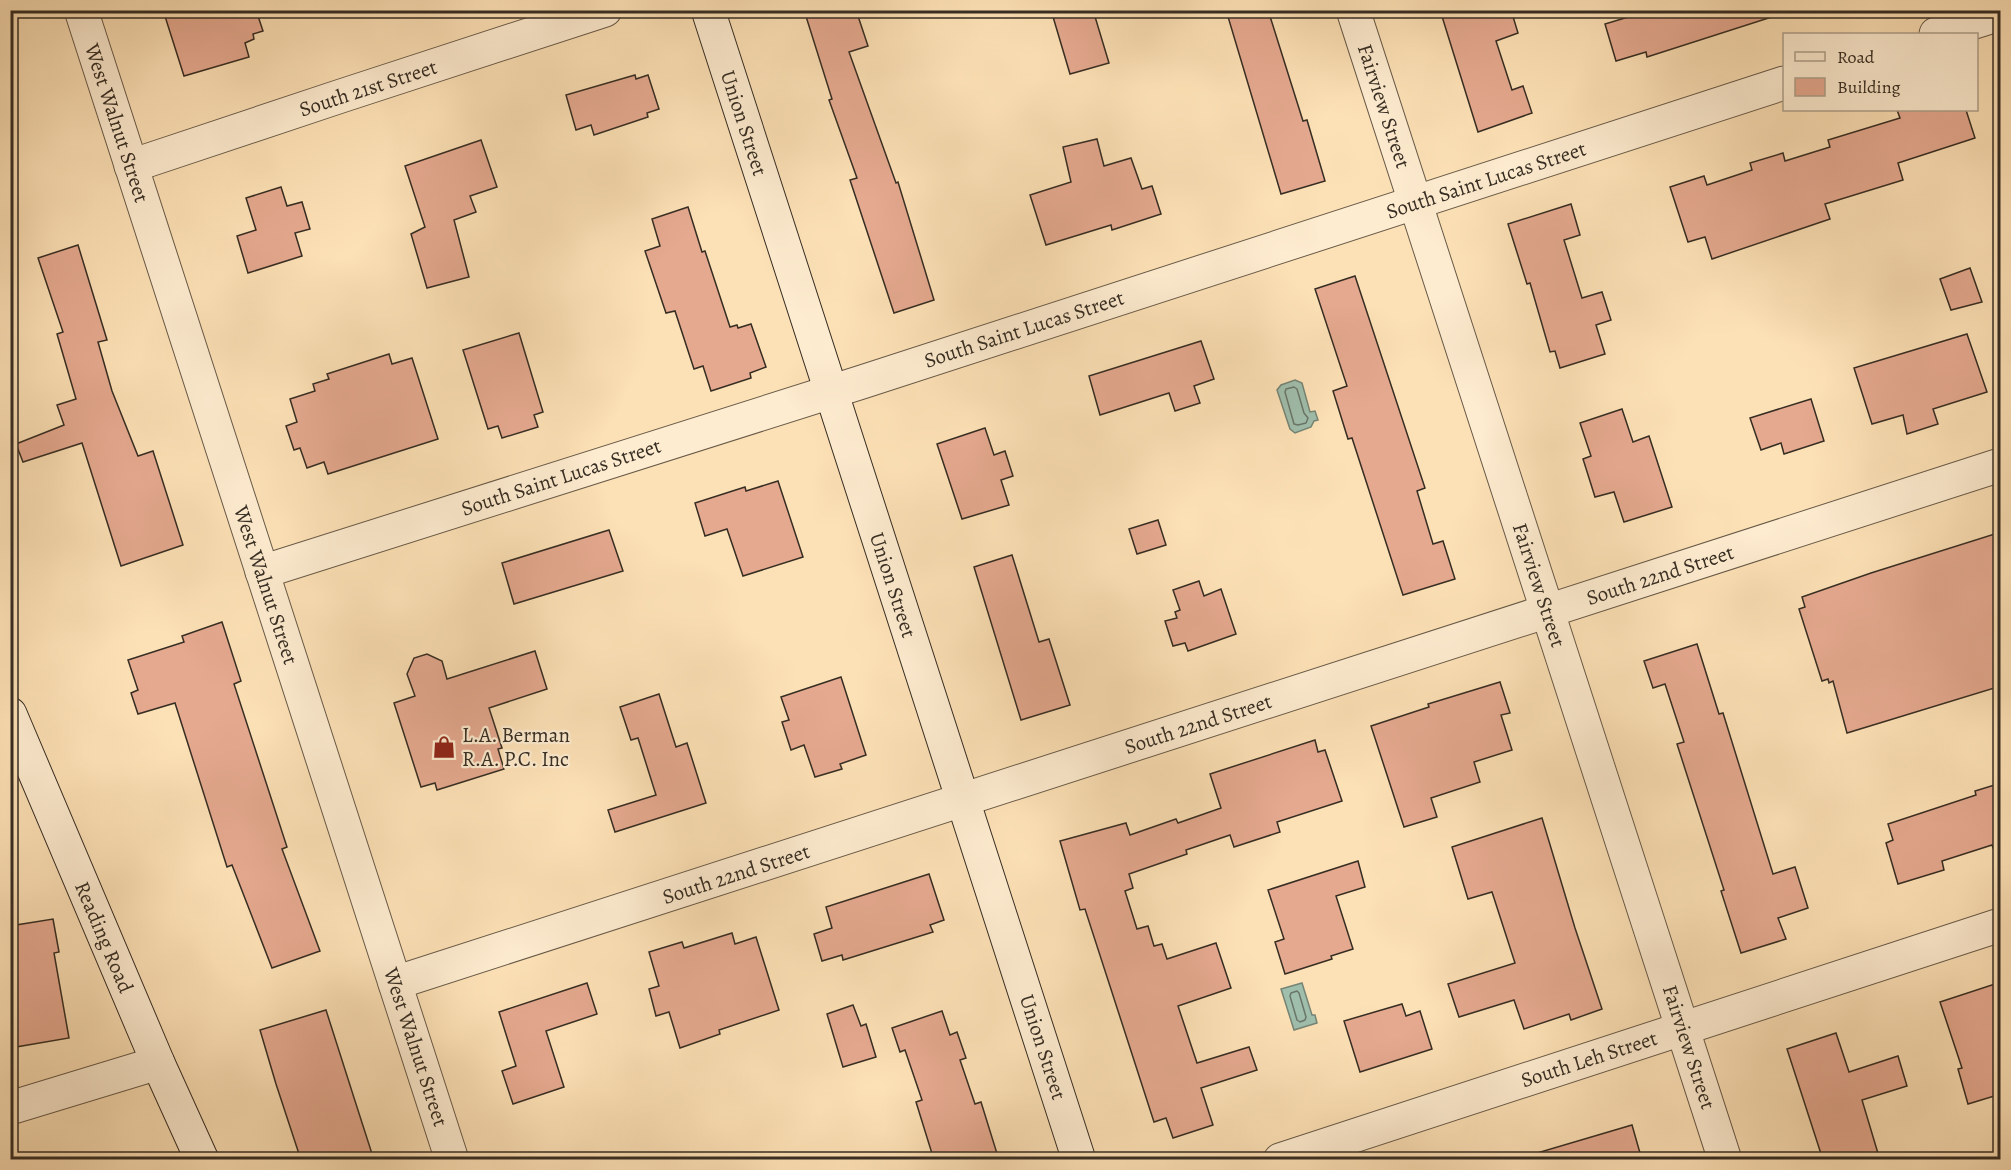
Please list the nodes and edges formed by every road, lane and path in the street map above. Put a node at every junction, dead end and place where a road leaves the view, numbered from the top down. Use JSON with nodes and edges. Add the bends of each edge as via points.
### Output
{"nodes":[{"id":1,"x":81,"y":10,"type":"edge"},
{"id":2,"x":605,"y":10,"type":"edge"},
{"id":3,"x":708,"y":10,"type":"edge"},
{"id":4,"x":1353,"y":10,"type":"edge"},
{"id":5,"x":2000,"y":14,"type":"edge"},
{"id":6,"x":1939,"y":33,"type":"edge"},
{"id":7,"x":1783,"y":84,"type":"edge"},
{"id":8,"x":131,"y":166,"type":"junction"},
{"id":9,"x":1416,"y":203,"type":"junction"},
{"id":10,"x":831,"y":391,"type":"junction"},
{"id":11,"x":2001,"y":465,"type":"edge"},
{"id":12,"x":262,"y":573,"type":"junction"},
{"id":13,"x":1548,"y":611,"type":"junction"},
{"id":14,"x":10,"y":714,"type":"edge"},
{"id":15,"x":963,"y":800,"type":"junction"},
{"id":16,"x":2001,"y":925,"type":"edge"},
{"id":17,"x":395,"y":983,"type":"junction"},
{"id":18,"x":1683,"y":1028,"type":"junction"},
{"id":19,"x":158,"y":1063,"type":"junction"},
{"id":20,"x":10,"y":1108,"type":"edge"},
{"id":21,"x":202,"y":1160,"type":"edge"},
{"id":22,"x":452,"y":1160,"type":"edge"},
{"id":23,"x":1079,"y":1160,"type":"edge"},
{"id":24,"x":1280,"y":1160,"type":"edge"},
{"id":25,"x":1725,"y":1160,"type":"edge"}],
"edges":[{"from":1,"to":8,"type":"street","name":"West Walnut Street"},
{"from":2,"to":8,"type":"street","name":"South 21st Street"},
{"from":3,"to":10,"type":"street","name":"Union Street"},
{"from":4,"to":9,"type":"street","name":"Fairview Street"},
{"from":5,"to":6,"type":"street"},
{"from":7,"to":9,"type":"street","name":"South Saint Lucas Street"},
{"from":8,"to":12,"type":"street","name":"West Walnut Street"},
{"from":9,"to":10,"type":"street","name":"South Saint Lucas Street"},
{"from":9,"to":13,"type":"street","name":"Fairview Street"},
{"from":10,"to":12,"type":"street","name":"South Saint Lucas Street"},
{"from":10,"to":15,"type":"street","name":"Union Street"},
{"from":11,"to":13,"type":"street","name":"South 22nd Street"},
{"from":12,"to":17,"type":"street","name":"West Walnut Street"},
{"from":13,"to":15,"type":"street","name":"South 22nd Street"},
{"from":13,"to":18,"type":"street","name":"Fairview Street"},
{"from":14,"to":19,"type":"street","name":"Reading Road"},
{"from":15,"to":17,"type":"street","name":"South 22nd Street"},
{"from":15,"to":23,"type":"street","name":"Union Street"},
{"from":16,"to":18,"type":"street","name":"South Leh Street"},
{"from":17,"to":22,"type":"street","name":"West Walnut Street"},
{"from":18,"to":24,"type":"street","name":"South Leh Street"},
{"from":18,"to":25,"type":"street","name":"Fairview Street"},
{"from":19,"to":20,"type":"street"},
{"from":19,"to":21,"type":"street","name":"Reading Road"}]}
